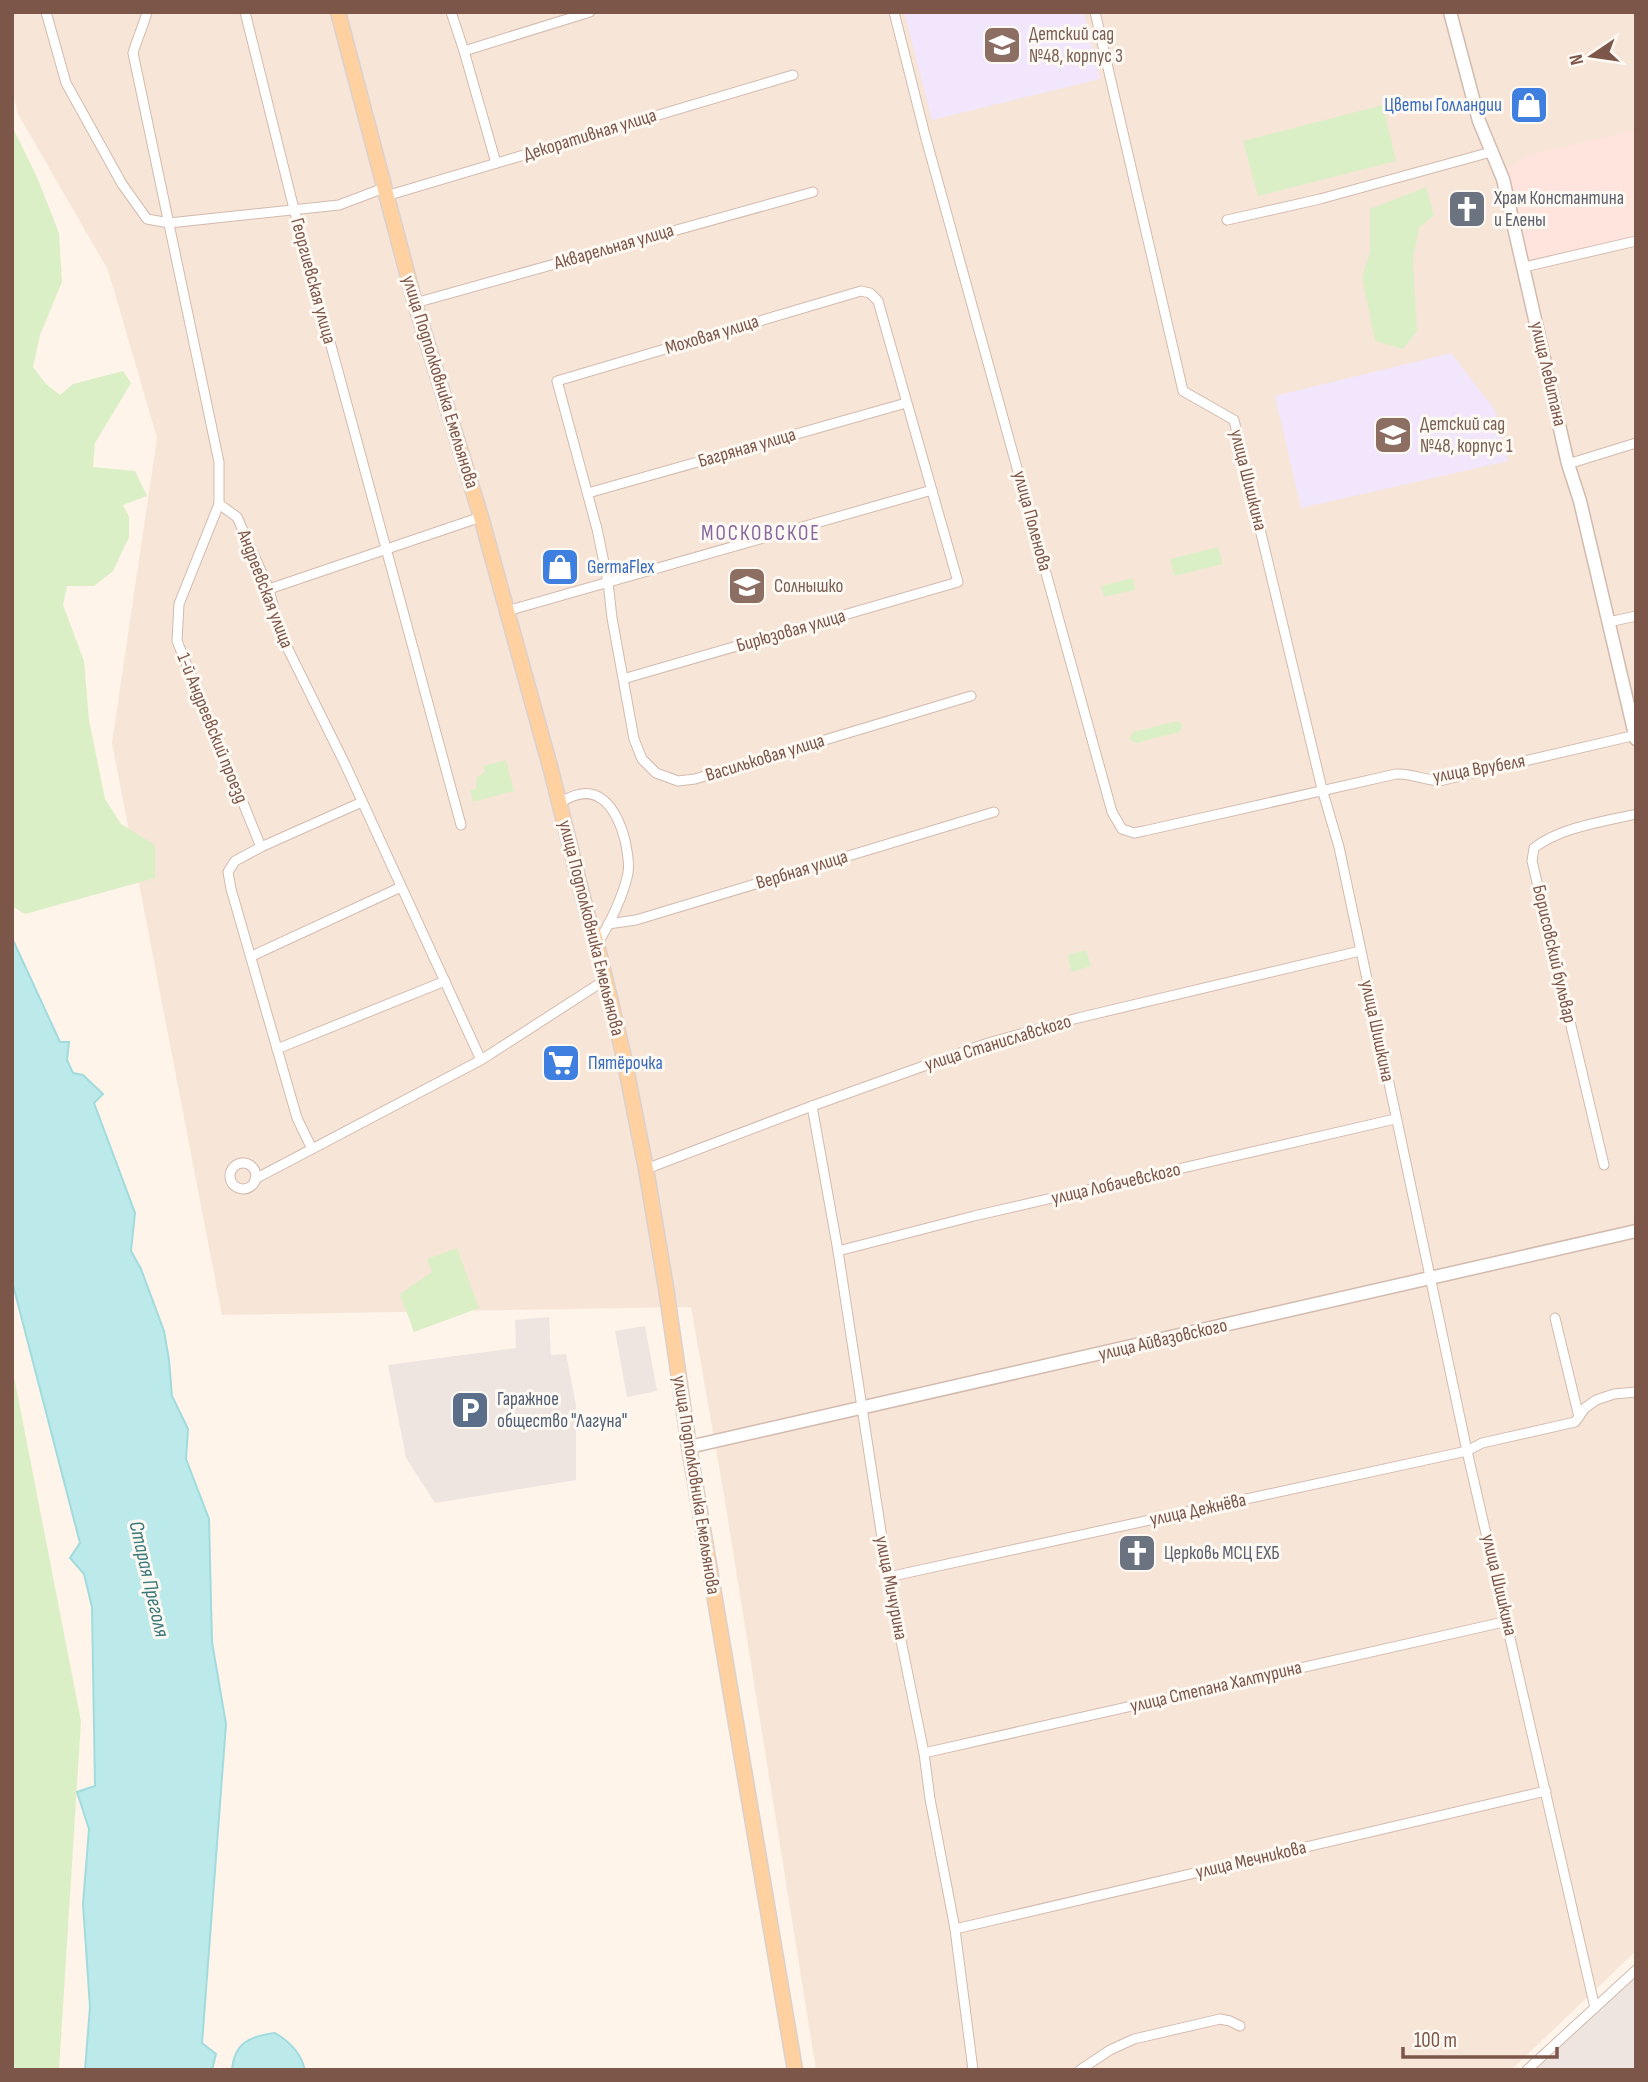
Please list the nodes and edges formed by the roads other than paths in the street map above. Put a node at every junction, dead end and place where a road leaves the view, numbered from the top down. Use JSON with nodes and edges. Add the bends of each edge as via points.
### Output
{"nodes":[{"id":1,"x":46,"y":12,"type":"edge"},
{"id":2,"x":146,"y":12,"type":"edge"},
{"id":3,"x":244,"y":12,"type":"edge"},
{"id":4,"x":338,"y":12,"type":"edge"},
{"id":5,"x":451,"y":12,"type":"edge"},
{"id":6,"x":590,"y":12,"type":"edge"},
{"id":7,"x":894,"y":12,"type":"edge"},
{"id":8,"x":1095,"y":12,"type":"edge"},
{"id":9,"x":1450,"y":12,"type":"edge"},
{"id":10,"x":464,"y":51,"type":"junction"},
{"id":11,"x":793,"y":75,"type":"dead end"},
{"id":12,"x":1491,"y":152,"type":"junction"},
{"id":13,"x":496,"y":163,"type":"junction"},
{"id":14,"x":385,"y":192,"type":"junction"},
{"id":15,"x":813,"y":192,"type":"dead end"},
{"id":16,"x":294,"y":209,"type":"junction"},
{"id":17,"x":1227,"y":220,"type":"dead end"},
{"id":18,"x":169,"y":223,"type":"junction"},
{"id":19,"x":1636,"y":241,"type":"edge"},
{"id":20,"x":1524,"y":267,"type":"junction"},
{"id":21,"x":415,"y":303,"type":"junction"},
{"id":22,"x":906,"y":403,"type":"junction"},
{"id":23,"x":1636,"y":443,"type":"edge"},
{"id":24,"x":1568,"y":464,"type":"junction"},
{"id":25,"x":932,"y":490,"type":"junction"},
{"id":26,"x":588,"y":493,"type":"junction"},
{"id":27,"x":219,"y":504,"type":"junction"},
{"id":28,"x":481,"y":517,"type":"junction"},
{"id":29,"x":385,"y":549,"type":"junction"},
{"id":30,"x":608,"y":582,"type":"junction"},
{"id":31,"x":958,"y":582,"type":"joint"},
{"id":32,"x":269,"y":589,"type":"junction"},
{"id":33,"x":507,"y":611,"type":"junction"},
{"id":34,"x":1636,"y":616,"type":"edge"},
{"id":35,"x":1609,"y":622,"type":"junction"},
{"id":36,"x":623,"y":679,"type":"junction"},
{"id":37,"x":971,"y":696,"type":"dead end"},
{"id":38,"x":1635,"y":736,"type":"edge"},
{"id":39,"x":1322,"y":789,"type":"junction"},
{"id":40,"x":362,"y":802,"type":"junction"},
{"id":41,"x":560,"y":803,"type":"junction"},
{"id":42,"x":994,"y":813,"type":"dead end"},
{"id":43,"x":1636,"y":814,"type":"edge"},
{"id":44,"x":461,"y":825,"type":"dead end"},
{"id":45,"x":261,"y":846,"type":"junction"},
{"id":46,"x":401,"y":887,"type":"junction"},
{"id":47,"x":608,"y":924,"type":"junction"},
{"id":48,"x":597,"y":944,"type":"junction"},
{"id":49,"x":1360,"y":951,"type":"junction"},
{"id":50,"x":252,"y":956,"type":"junction"},
{"id":51,"x":606,"y":980,"type":"junction"},
{"id":52,"x":445,"y":981,"type":"junction"},
{"id":53,"x":277,"y":1049,"type":"junction"},
{"id":54,"x":481,"y":1060,"type":"junction"},
{"id":55,"x":812,"y":1106,"type":"junction"},
{"id":56,"x":1395,"y":1119,"type":"junction"},
{"id":57,"x":312,"y":1149,"type":"junction"},
{"id":58,"x":1604,"y":1166,"type":"dead end"},
{"id":59,"x":646,"y":1169,"type":"junction"},
{"id":60,"x":255,"y":1179,"type":"dead end"},
{"id":61,"x":1636,"y":1231,"type":"edge"},
{"id":62,"x":838,"y":1251,"type":"junction"},
{"id":63,"x":1431,"y":1279,"type":"junction"},
{"id":64,"x":1555,"y":1318,"type":"dead end"},
{"id":65,"x":1636,"y":1392,"type":"edge"},
{"id":66,"x":862,"y":1408,"type":"junction"},
{"id":67,"x":1579,"y":1416,"type":"junction"},
{"id":68,"x":689,"y":1447,"type":"junction"},
{"id":69,"x":1467,"y":1451,"type":"junction"},
{"id":70,"x":888,"y":1577,"type":"junction"},
{"id":71,"x":1508,"y":1621,"type":"junction"},
{"id":72,"x":924,"y":1753,"type":"junction"},
{"id":73,"x":1546,"y":1791,"type":"junction"},
{"id":74,"x":955,"y":1929,"type":"junction"},
{"id":75,"x":1636,"y":1970,"type":"edge"},
{"id":76,"x":1595,"y":2008,"type":"junction"},
{"id":77,"x":1240,"y":2026,"type":"dead end"},
{"id":78,"x":794,"y":2070,"type":"edge"},
{"id":79,"x":973,"y":2070,"type":"edge"},
{"id":80,"x":1080,"y":2070,"type":"edge"},
{"id":81,"x":1527,"y":2070,"type":"edge"}],
"edges":[{"from":1,"to":18,"type":"street","via":[[66,83],[122,184],[146,219]]},
{"from":2,"to":18,"type":"street","via":[[133,53]]},
{"from":3,"to":16,"type":"street","name":"Георгиевская улица"},
{"from":4,"to":14,"type":"main road","name":"улица Подполковника Емельянова"},
{"from":5,"to":10,"type":"street"},
{"from":6,"to":10,"type":"street"},
{"from":7,"to":39,"type":"street","name":"улица Поленова","via":[[1114,818],[1122,829],[1134,833]]},
{"from":8,"to":39,"type":"street","name":"улица Шишкина","via":[[1183,391],[1234,420]]},
{"from":9,"to":12,"type":"street","name":"улица Левитана"},
{"from":10,"to":13,"type":"street"},
{"from":11,"to":13,"type":"street","name":"Декоративная улица"},
{"from":12,"to":17,"type":"street"},
{"from":12,"to":20,"type":"street","name":"улица Левитана","via":[[1503,179]]},
{"from":13,"to":14,"type":"street","name":"Декоративная улица"},
{"from":14,"to":16,"type":"street","name":"Декоративная улица","via":[[339,205]]},
{"from":14,"to":21,"type":"main road","name":"улица Подполковника Емельянова"},
{"from":15,"to":21,"type":"street","name":"Акварельная улица"},
{"from":16,"to":18,"type":"street","name":"Декоративная улица"},
{"from":16,"to":29,"type":"street","name":"Георгиевская улица"},
{"from":18,"to":27,"type":"street","via":[[219,462]]},
{"from":19,"to":20,"type":"street"},
{"from":20,"to":24,"type":"street","name":"улица Левитана"},
{"from":21,"to":28,"type":"main road","name":"улица Подполковника Емельянова"},
{"from":22,"to":25,"type":"street","name":"Моховая улица"},
{"from":22,"to":26,"type":"street","name":"Багряная улица"},
{"from":22,"to":26,"type":"street","name":"Моховая улица","via":[[878,301],[860,291],[556,381]]},
{"from":23,"to":24,"type":"street"},
{"from":24,"to":35,"type":"street","name":"улица Левитана"},
{"from":25,"to":30,"type":"street"},
{"from":25,"to":31,"type":"street","name":"Моховая улица"},
{"from":26,"to":30,"type":"street","name":"Моховая улица"},
{"from":27,"to":32,"type":"street","name":"Андреевская улица","via":[[237,517]]},
{"from":27,"to":45,"type":"street","name":"1-й Андреевский проезд","via":[[179,604],[177,641]]},
{"from":28,"to":29,"type":"street"},
{"from":28,"to":33,"type":"main road","name":"улица Подполковника Емельянова"},
{"from":29,"to":32,"type":"street"},
{"from":29,"to":44,"type":"street","name":"Георгиевская улица"},
{"from":30,"to":33,"type":"street"},
{"from":30,"to":36,"type":"street","name":"Моховая улица"},
{"from":31,"to":36,"type":"street","name":"Бирюзовая улица"},
{"from":32,"to":40,"type":"street","name":"Андреевская улица","via":[[280,633]]},
{"from":33,"to":41,"type":"main road","name":"улица Подполковника Емельянова"},
{"from":34,"to":35,"type":"street"},
{"from":35,"to":38,"type":"street","name":"улица Левитана"},
{"from":36,"to":37,"type":"street","name":"Васильковая улица","via":[[642,760],[656,773],[678,781]]},
{"from":38,"to":39,"type":"street","name":"улица Врубеля","via":[[1439,781],[1406,773]]},
{"from":39,"to":49,"type":"street","name":"улица Шишкина"},
{"from":40,"to":45,"type":"street"},
{"from":40,"to":46,"type":"street","name":"Андреевская улица"},
{"from":41,"to":47,"type":"street","via":[[584,795],[601,797],[621,826],[628,873]]},
{"from":41,"to":48,"type":"main road","name":"улица Подполковника Емельянова"},
{"from":42,"to":47,"type":"street","name":"Вербная улица","via":[[636,920]]},
{"from":43,"to":58,"type":"street","name":"Борисовский бульвар","via":[[1543,841],[1534,848],[1532,861]]},
{"from":45,"to":50,"type":"street","via":[[234,861],[228,872]]},
{"from":46,"to":50,"type":"street"},
{"from":46,"to":52,"type":"street","name":"Андреевская улица"},
{"from":47,"to":48,"type":"street"},
{"from":48,"to":51,"type":"main road","name":"улица Подполковника Емельянова"},
{"from":49,"to":55,"type":"street","name":"улица Станиславского","via":[[1000,1040]]},
{"from":49,"to":56,"type":"street","name":"улица Шишкина"},
{"from":50,"to":53,"type":"street"},
{"from":51,"to":54,"type":"street"},
{"from":51,"to":59,"type":"main road","name":"улица Подполковника Емельянова"},
{"from":52,"to":53,"type":"street"},
{"from":52,"to":54,"type":"street","name":"Андреевская улица"},
{"from":53,"to":57,"type":"street","via":[[297,1118]]},
{"from":54,"to":57,"type":"street"},
{"from":55,"to":59,"type":"street","name":"улица Станиславского"},
{"from":55,"to":62,"type":"street","name":"улица Мичурина"},
{"from":56,"to":62,"type":"street","name":"улица Лобачевского"},
{"from":56,"to":63,"type":"street","name":"улица Шишкина"},
{"from":57,"to":60,"type":"street"},
{"from":59,"to":68,"type":"main road","name":"улица Подполковника Емельянова"},
{"from":61,"to":63,"type":"street","name":"улица Айвазовского"},
{"from":62,"to":66,"type":"street","name":"улица Мичурина"},
{"from":63,"to":66,"type":"street","name":"улица Айвазовского"},
{"from":63,"to":69,"type":"street","name":"улица Шишкина"},
{"from":64,"to":67,"type":"street"},
{"from":65,"to":67,"type":"street","name":"улица Дежнёва","via":[[1596,1400]]},
{"from":66,"to":68,"type":"street","name":"улица Айвазовского"},
{"from":66,"to":70,"type":"street","name":"улица Мичурина"},
{"from":67,"to":69,"type":"street","name":"улица Дежнёва","via":[[1575,1422],[1482,1443]]},
{"from":68,"to":78,"type":"main road","name":"улица Подполковника Емельянова"},
{"from":69,"to":70,"type":"street","name":"улица Дежнёва"},
{"from":69,"to":71,"type":"street","name":"улица Шишкина"},
{"from":70,"to":72,"type":"street","name":"улица Мичурина"},
{"from":71,"to":72,"type":"street","name":"улица Степана Халтурина"},
{"from":71,"to":73,"type":"street","name":"улица Шишкина"},
{"from":72,"to":74,"type":"street","name":"улица Мичурина"},
{"from":73,"to":74,"type":"street","name":"улица Мечникова"},
{"from":73,"to":76,"type":"street","name":"улица Шишкина"},
{"from":74,"to":79,"type":"street","name":"улица Мичурина"},
{"from":75,"to":76,"type":"street"},
{"from":76,"to":81,"type":"street"},
{"from":77,"to":80,"type":"street","via":[[1220,2019],[1134,2039]]}]}
